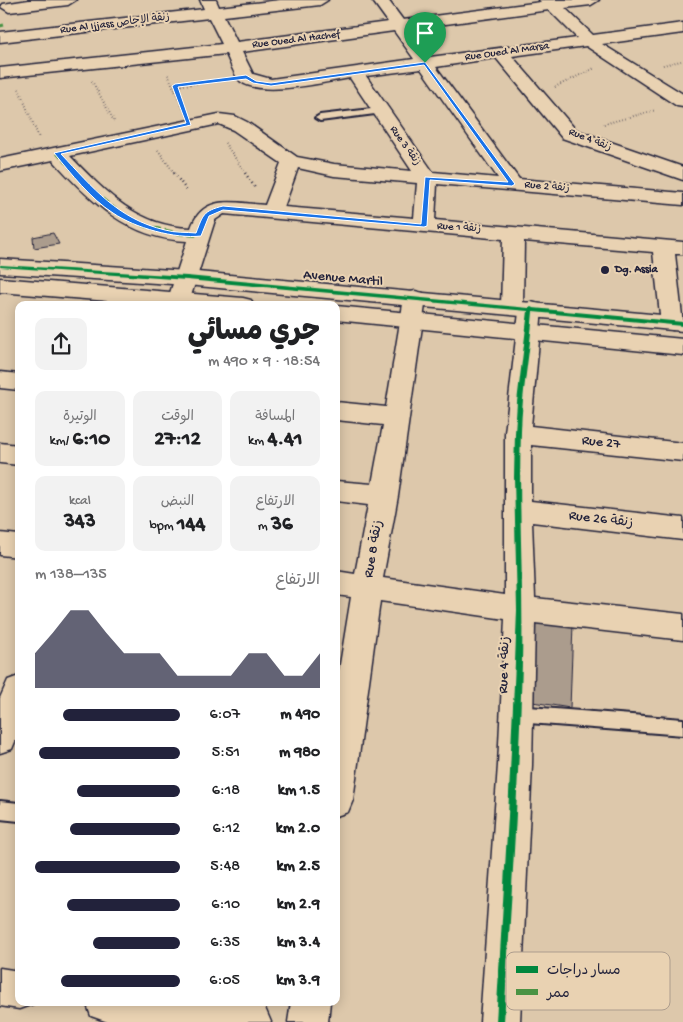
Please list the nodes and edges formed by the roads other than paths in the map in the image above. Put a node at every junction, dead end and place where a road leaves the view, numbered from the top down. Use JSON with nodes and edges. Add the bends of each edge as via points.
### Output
{"nodes":[{"id":1,"x":68,"y":0,"type":"edge"},
{"id":2,"x":320,"y":0,"type":"edge"},
{"id":3,"x":380,"y":0,"type":"edge"},
{"id":4,"x":591,"y":0,"type":"edge"},
{"id":5,"x":549,"y":2,"type":"edge"},
{"id":6,"x":10,"y":4,"type":"edge"},
{"id":7,"x":212,"y":6,"type":"edge"},
{"id":8,"x":399,"y":27,"type":"junction"},
{"id":9,"x":683,"y":28,"type":"edge"},
{"id":10,"x":1,"y":31,"type":"edge"},
{"id":11,"x":587,"y":40,"type":"junction"},
{"id":12,"x":233,"y":48,"type":"junction"},
{"id":13,"x":500,"y":53,"type":"junction"},
{"id":14,"x":425,"y":63,"type":"junction"},
{"id":15,"x":6,"y":72,"type":"edge"},
{"id":16,"x":356,"y":74,"type":"junction"},
{"id":17,"x":683,"y":102,"type":"edge"},
{"id":18,"x":380,"y":111,"type":"junction"},
{"id":19,"x":320,"y":118,"type":"dead end"},
{"id":20,"x":52,"y":154,"type":"junction"},
{"id":21,"x":291,"y":162,"type":"junction"},
{"id":22,"x":0,"y":165,"type":"edge"},
{"id":23,"x":683,"y":174,"type":"edge"},
{"id":24,"x":427,"y":178,"type":"junction"},
{"id":25,"x":512,"y":184,"type":"junction"},
{"id":26,"x":683,"y":199,"type":"edge"},
{"id":27,"x":272,"y":212,"type":"junction"},
{"id":28,"x":424,"y":226,"type":"junction"},
{"id":29,"x":514,"y":233,"type":"junction"},
{"id":30,"x":199,"y":235,"type":"junction"},
{"id":31,"x":673,"y":247,"type":"edge"},
{"id":32,"x":0,"y":266,"type":"edge"},
{"id":33,"x":187,"y":278,"type":"junction"},
{"id":34,"x":0,"y":285,"type":"edge"},
{"id":35,"x":179,"y":299,"type":"junction"},
{"id":36,"x":200,"y":301,"type":"edge"},
{"id":37,"x":413,"y":309,"type":"junction"},
{"id":38,"x":340,"y":313,"type":"edge"},
{"id":39,"x":524,"y":316,"type":"junction"},
{"id":40,"x":678,"y":324,"type":"edge"},
{"id":41,"x":683,"y":348,"type":"edge"},
{"id":42,"x":0,"y":380,"type":"edge"},
{"id":43,"x":15,"y":382,"type":"edge"},
{"id":44,"x":340,"y":411,"type":"edge"},
{"id":45,"x":397,"y":417,"type":"junction"},
{"id":46,"x":518,"y":434,"type":"junction"},
{"id":47,"x":683,"y":452,"type":"edge"},
{"id":48,"x":0,"y":453,"type":"edge"},
{"id":49,"x":15,"y":455,"type":"edge"},
{"id":50,"x":340,"y":491,"type":"edge"},
{"id":51,"x":384,"y":496,"type":"junction"},
{"id":52,"x":520,"y":510,"type":"junction"},
{"id":53,"x":683,"y":529,"type":"edge"},
{"id":54,"x":0,"y":544,"type":"edge"},
{"id":55,"x":15,"y":546,"type":"edge"},
{"id":56,"x":340,"y":583,"type":"edge"},
{"id":57,"x":367,"y":586,"type":"junction"},
{"id":58,"x":520,"y":609,"type":"junction"},
{"id":59,"x":683,"y":627,"type":"edge"},
{"id":60,"x":344,"y":698,"type":"edge"},
{"id":61,"x":15,"y":700,"type":"edge"},
{"id":62,"x":516,"y":714,"type":"junction"},
{"id":63,"x":683,"y":727,"type":"edge"},
{"id":64,"x":0,"y":738,"type":"edge"},
{"id":65,"x":340,"y":749,"type":"edge"},
{"id":66,"x":0,"y":810,"type":"edge"},
{"id":67,"x":15,"y":812,"type":"edge"},
{"id":68,"x":0,"y":987,"type":"edge"},
{"id":69,"x":15,"y":989,"type":"edge"},
{"id":70,"x":118,"y":1006,"type":"edge"},
{"id":71,"x":310,"y":1006,"type":"edge"},
{"id":72,"x":146,"y":1015,"type":"edge"},
{"id":73,"x":251,"y":1022,"type":"edge"},
{"id":74,"x":308,"y":1022,"type":"edge"},
{"id":75,"x":500,"y":1022,"type":"edge"}],
"edges":[{"from":1,"to":6,"type":"street"},
{"from":2,"to":7,"type":"street","name":"Rue Al Ijjass زنقة الإجاص"},
{"from":3,"to":8,"type":"street"},
{"from":4,"to":5,"type":"street","name":"Rue Oued Al Hachef"},
{"from":5,"to":8,"type":"street","name":"Rue Oued Al Hachef"},
{"from":5,"to":11,"type":"street"},
{"from":6,"to":10,"type":"street"},
{"from":7,"to":10,"type":"street","name":"Rue Al Ijjass زنقة الإجاص"},
{"from":7,"to":12,"type":"street"},
{"from":8,"to":12,"type":"street","name":"Rue Oued Al Hachef"},
{"from":8,"to":14,"type":"street"},
{"from":9,"to":11,"type":"street","name":"Rue Oued Al Marsa"},
{"from":11,"to":13,"type":"street","name":"Rue Oued Al Marsa"},
{"from":11,"to":17,"type":"street"},
{"from":12,"to":15,"type":"street","name":"Rue Oued Al Hachef"},
{"from":12,"to":16,"type":"street","name":"Rue Oued Al Marsa","via":[[246,77],[255,82],[271,84]]},
{"from":13,"to":14,"type":"street","name":"Rue Oued Al Marsa"},
{"from":13,"to":23,"type":"street","name":"Rue 4 زنقة","via":[[569,134]]},
{"from":14,"to":16,"type":"street","name":"Rue Oued Al Marsa"},
{"from":14,"to":25,"type":"street"},
{"from":16,"to":18,"type":"street","name":"Rue 3 زنقة"},
{"from":18,"to":19,"type":"lane"},
{"from":18,"to":24,"type":"street","name":"Rue 3 زنقة"},
{"from":20,"to":21,"type":"street","via":[[209,120],[229,120]]},
{"from":20,"to":22,"type":"street"},
{"from":20,"to":30,"type":"street","via":[[117,213],[164,232]]},
{"from":21,"to":24,"type":"street","name":"Rue 2 زنقة","via":[[319,168]]},
{"from":21,"to":27,"type":"street"},
{"from":24,"to":25,"type":"street","name":"Rue 2 زنقة"},
{"from":24,"to":28,"type":"street","name":"Rue 3 زنقة"},
{"from":25,"to":26,"type":"street","name":"Rue 2 زنقة"},
{"from":27,"to":28,"type":"street","name":"Rue 1 زنقة"},
{"from":27,"to":30,"type":"street","name":"Rue 1 زنقة","via":[[223,208],[212,211],[205,218]]},
{"from":28,"to":29,"type":"street","name":"Rue 1 زنقة"},
{"from":29,"to":31,"type":"street","name":"Rue 1 زنقة"},
{"from":29,"to":39,"type":"street","name":"Rue 4 زنقة"},
{"from":30,"to":33,"type":"street","name":"Rue 1 زنقة"},
{"from":31,"to":40,"type":"street"},
{"from":32,"to":33,"type":"street","name":"Avenue Martil"},
{"from":33,"to":35,"type":"street","name":"Rue 1 زنقة"},
{"from":33,"to":37,"type":"street","name":"Avenue Martil"},
{"from":34,"to":35,"type":"street"},
{"from":35,"to":36,"type":"street"},
{"from":37,"to":38,"type":"street","name":"Avenue Martil"},
{"from":37,"to":39,"type":"street","name":"Avenue Martil"},
{"from":37,"to":39,"type":"street","name":"Avenue Martil"},
{"from":37,"to":45,"type":"street","name":"Rue 8 زنقة"},
{"from":39,"to":40,"type":"street","name":"Avenue Martil"},
{"from":39,"to":41,"type":"street","name":"Avenue Martil"},
{"from":39,"to":46,"type":"street","name":"Rue 4 زنقة"},
{"from":42,"to":43,"type":"street"},
{"from":44,"to":45,"type":"street"},
{"from":45,"to":51,"type":"street","name":"Rue 8 زنقة"},
{"from":46,"to":47,"type":"street","name":"Rue 27"},
{"from":46,"to":52,"type":"street","name":"Rue 4 زنقة"},
{"from":48,"to":49,"type":"street"},
{"from":50,"to":51,"type":"street"},
{"from":51,"to":57,"type":"street","name":"Rue 8 زنقة"},
{"from":52,"to":53,"type":"street","name":"Rue 26 زنقة"},
{"from":52,"to":58,"type":"street","name":"Rue 4 زنقة","via":[[517,548]]},
{"from":54,"to":55,"type":"street"},
{"from":56,"to":57,"type":"street"},
{"from":57,"to":58,"type":"street"},
{"from":57,"to":60,"type":"street","name":"Rue 8 زنقة"},
{"from":58,"to":59,"type":"street"},
{"from":58,"to":62,"type":"street","name":"Rue 4 زنقة"},
{"from":60,"to":65,"type":"street","name":"Rue 8 زنقة"},
{"from":61,"to":64,"type":"street"},
{"from":62,"to":63,"type":"lane"},
{"from":62,"to":75,"type":"street","name":"Rue 4 زنقة"},
{"from":66,"to":67,"type":"lane"},
{"from":68,"to":69,"type":"street"},
{"from":70,"to":72,"type":"street"},
{"from":71,"to":74,"type":"street"},
{"from":72,"to":73,"type":"street"}]}
